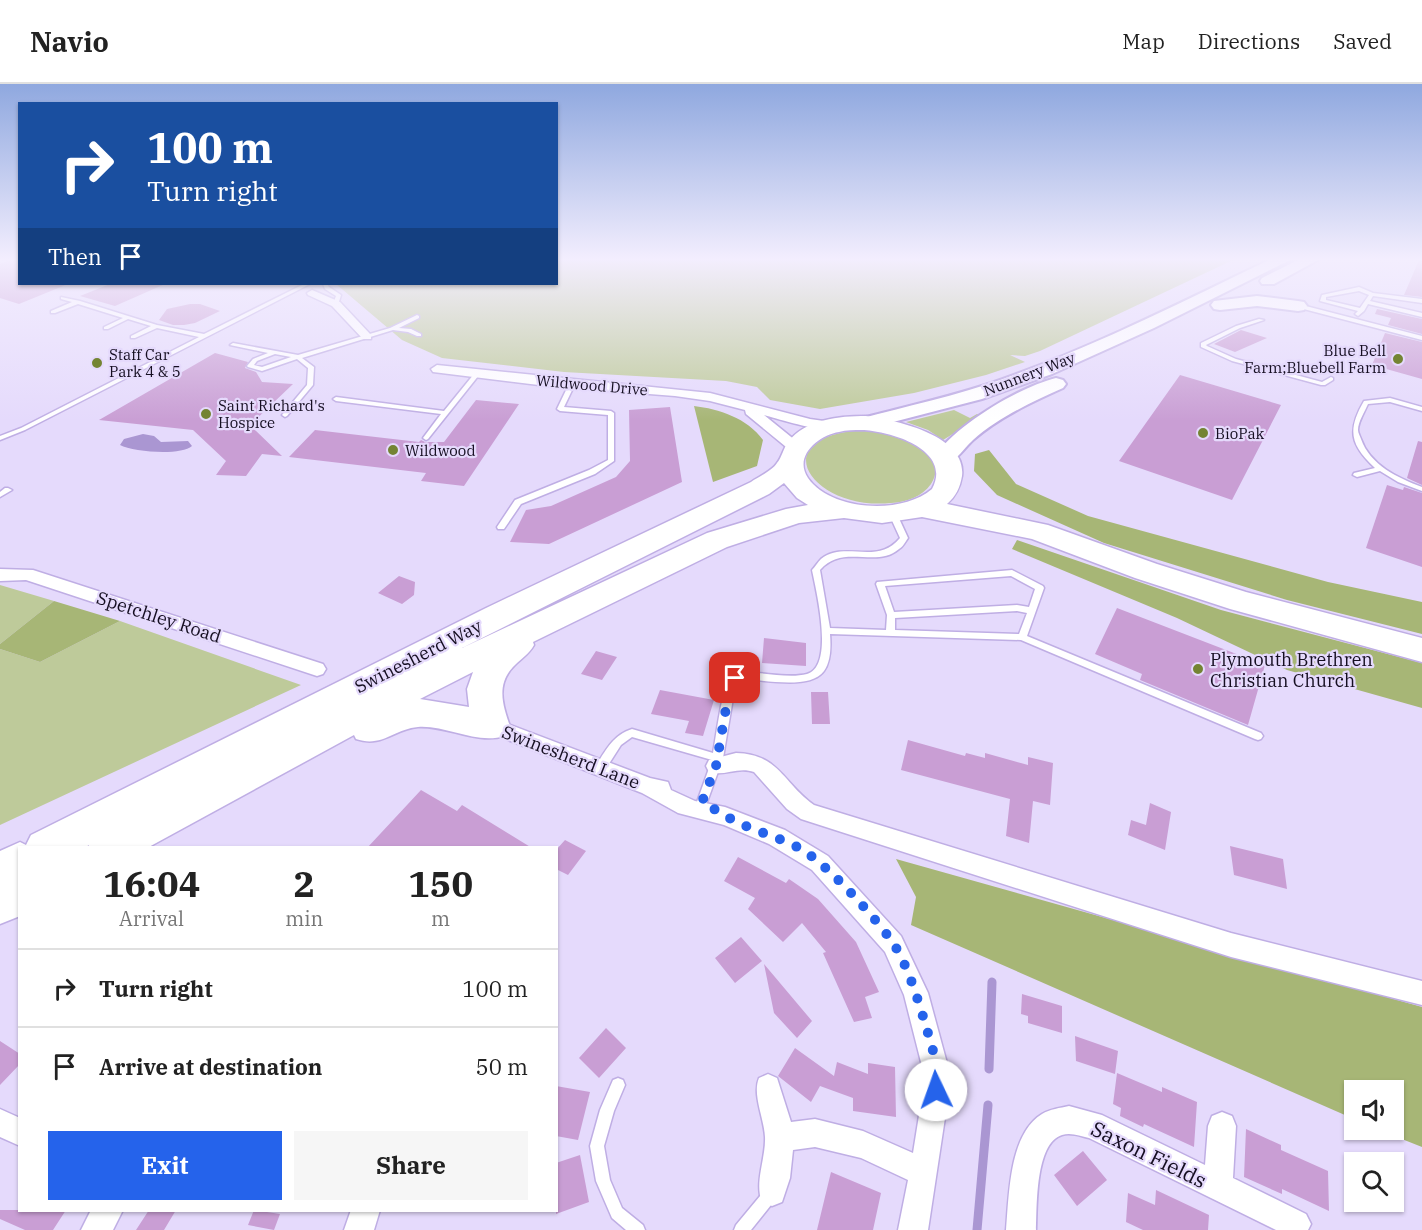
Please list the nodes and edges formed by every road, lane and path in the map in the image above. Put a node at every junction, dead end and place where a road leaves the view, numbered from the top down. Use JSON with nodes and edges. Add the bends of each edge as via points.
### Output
{"nodes":[{"id":1,"x":115,"y":313,"type":"edge"},
{"id":2,"x":248,"y":313,"type":"edge"},
{"id":3,"x":345,"y":313,"type":"edge"},
{"id":4,"x":1176,"y":313,"type":"edge"},
{"id":5,"x":1203,"y":313,"type":"edge"},
{"id":6,"x":1327,"y":313,"type":"edge"},
{"id":7,"x":1359,"y":313,"type":"edge"},
{"id":8,"x":417,"y":317,"type":"dead end"},
{"id":9,"x":129,"y":318,"type":"junction"},
{"id":10,"x":1261,"y":320,"type":"dead end"},
{"id":11,"x":1353,"y":320,"type":"junction"},
{"id":12,"x":156,"y":326,"type":"junction"},
{"id":13,"x":106,"y":328,"type":"dead end"},
{"id":14,"x":392,"y":328,"type":"junction"},
{"id":15,"x":419,"y":335,"type":"dead end"},
{"id":16,"x":204,"y":336,"type":"junction"},
{"id":17,"x":133,"y":337,"type":"dead end"},
{"id":18,"x":367,"y":337,"type":"junction"},
{"id":19,"x":1422,"y":338,"type":"edge"},
{"id":20,"x":233,"y":345,"type":"dead end"},
{"id":21,"x":275,"y":353,"type":"junction"},
{"id":22,"x":298,"y":357,"type":"junction"},
{"id":23,"x":437,"y":369,"type":"dead end"},
{"id":24,"x":476,"y":375,"type":"junction"},
{"id":25,"x":1331,"y":379,"type":"dead end"},
{"id":26,"x":572,"y":384,"type":"junction"},
{"id":27,"x":336,"y":399,"type":"dead end"},
{"id":28,"x":747,"y":408,"type":"junction"},
{"id":29,"x":1422,"y":409,"type":"edge"},
{"id":30,"x":446,"y":413,"type":"junction"},
{"id":31,"x":285,"y":415,"type":"dead end"},
{"id":32,"x":866,"y":423,"type":"junction"},
{"id":33,"x":833,"y":426,"type":"junction"},
{"id":34,"x":0,"y":438,"type":"edge"},
{"id":35,"x":426,"y":438,"type":"dead end"},
{"id":36,"x":793,"y":457,"type":"junction"},
{"id":37,"x":947,"y":466,"type":"junction"},
{"id":38,"x":1380,"y":470,"type":"junction"},
{"id":39,"x":1357,"y":475,"type":"dead end"},
{"id":40,"x":1422,"y":489,"type":"edge"},
{"id":41,"x":8,"y":490,"type":"dead end"},
{"id":42,"x":0,"y":495,"type":"edge"},
{"id":43,"x":921,"y":508,"type":"junction"},
{"id":44,"x":843,"y":510,"type":"junction"},
{"id":45,"x":893,"y":514,"type":"junction"},
{"id":46,"x":501,"y":527,"type":"dead end"},
{"id":47,"x":1038,"y":531,"type":"junction"},
{"id":48,"x":717,"y":540,"type":"junction"},
{"id":49,"x":0,"y":575,"type":"edge"},
{"id":50,"x":1032,"y":611,"type":"junction"},
{"id":51,"x":891,"y":615,"type":"junction"},
{"id":52,"x":826,"y":631,"type":"junction"},
{"id":53,"x":890,"y":633,"type":"junction"},
{"id":54,"x":1022,"y":637,"type":"junction"},
{"id":55,"x":1422,"y":650,"type":"edge"},
{"id":56,"x":317,"y":669,"type":"dead end"},
{"id":57,"x":492,"y":726,"type":"junction"},
{"id":58,"x":1258,"y":736,"type":"dead end"},
{"id":59,"x":717,"y":762,"type":"junction"},
{"id":60,"x":264,"y":766,"type":"junction"},
{"id":61,"x":601,"y":767,"type":"junction"},
{"id":62,"x":649,"y":787,"type":"junction"},
{"id":63,"x":702,"y":802,"type":"junction"},
{"id":64,"x":725,"y":816,"type":"junction"},
{"id":65,"x":49,"y":846,"type":"edge"},
{"id":66,"x":112,"y":846,"type":"edge"},
{"id":67,"x":18,"y":862,"type":"edge"},
{"id":68,"x":0,"y":870,"type":"edge"},
{"id":69,"x":18,"y":894,"type":"edge"},
{"id":70,"x":0,"y":904,"type":"edge"},
{"id":71,"x":1422,"y":993,"type":"edge"},
{"id":72,"x":618,"y":1085,"type":"dead end"},
{"id":73,"x":768,"y":1087,"type":"dead end"},
{"id":74,"x":0,"y":1123,"type":"edge"},
{"id":75,"x":1222,"y":1126,"type":"dead end"},
{"id":76,"x":18,"y":1131,"type":"edge"},
{"id":77,"x":779,"y":1138,"type":"junction"},
{"id":78,"x":924,"y":1173,"type":"junction"},
{"id":79,"x":1218,"y":1188,"type":"junction"},
{"id":80,"x":772,"y":1192,"type":"joint"},
{"id":81,"x":108,"y":1212,"type":"edge"},
{"id":82,"x":365,"y":1212,"type":"edge"},
{"id":83,"x":1296,"y":1224,"type":"dead end"},
{"id":84,"x":96,"y":1230,"type":"edge"},
{"id":85,"x":359,"y":1230,"type":"edge"},
{"id":86,"x":638,"y":1230,"type":"edge"},
{"id":87,"x":741,"y":1230,"type":"edge"},
{"id":88,"x":913,"y":1230,"type":"edge"},
{"id":89,"x":1022,"y":1230,"type":"edge"}],
"edges":[{"from":1,"to":9,"type":"lane"},
{"from":2,"to":16,"type":"lane"},
{"from":3,"to":18,"type":"street"},
{"from":4,"to":32,"type":"main road","name":"Nunnery Way","via":[[1011,383]]},
{"from":5,"to":37,"type":"main road","name":"Nunnery Way","via":[[1030,395],[960,440]]},
{"from":6,"to":11,"type":"lane"},
{"from":7,"to":11,"type":"lane"},
{"from":8,"to":14,"type":"lane"},
{"from":9,"to":12,"type":"lane"},
{"from":9,"to":13,"type":"lane"},
{"from":10,"to":25,"type":"lane","via":[[1238,327],[1203,344],[1204,347],[1234,360],[1323,384]]},
{"from":11,"to":19,"type":"lane"},
{"from":12,"to":16,"type":"lane"},
{"from":12,"to":17,"type":"lane"},
{"from":14,"to":15,"type":"lane"},
{"from":14,"to":18,"type":"lane"},
{"from":16,"to":34,"type":"lane"},
{"from":18,"to":22,"type":"lane"},
{"from":20,"to":21,"type":"lane"},
{"from":21,"to":22,"type":"lane"},
{"from":21,"to":22,"type":"lane","via":[[255,360],[250,366],[262,369]]},
{"from":22,"to":31,"type":"lane","via":[[311,367],[310,385]]},
{"from":23,"to":24,"type":"street","name":"Wildwood Drive"},
{"from":24,"to":26,"type":"street","name":"Wildwood Drive"},
{"from":24,"to":30,"type":"lane"},
{"from":26,"to":28,"type":"street","name":"Wildwood Drive","via":[[675,392]]},
{"from":26,"to":46,"type":"lane","via":[[560,409],[612,413],[611,461],[598,470],[518,501]]},
{"from":27,"to":30,"type":"lane"},
{"from":28,"to":33,"type":"street","name":"Wildwood Drive"},
{"from":28,"to":36,"type":"street","name":"Wildwood Drive"},
{"from":29,"to":38,"type":"lane","via":[[1390,400],[1366,402],[1360,411],[1356,436]]},
{"from":30,"to":35,"type":"lane"},
{"from":32,"to":33,"type":"highway"},
{"from":32,"to":37,"type":"highway","via":[[920,437],[934,447]]},
{"from":33,"to":36,"type":"highway","via":[[809,435]]},
{"from":36,"to":44,"type":"highway","via":[[796,481],[808,493]]},
{"from":36,"to":65,"type":"highway","name":"Swinesherd Way","via":[[760,488],[497,616]]},
{"from":37,"to":43,"type":"highway","via":[[946,489]]},
{"from":37,"to":47,"type":"highway","via":[[975,494]]},
{"from":38,"to":39,"type":"lane"},
{"from":38,"to":40,"type":"lane"},
{"from":41,"to":42,"type":"lane"},
{"from":43,"to":45,"type":"highway"},
{"from":43,"to":47,"type":"highway"},
{"from":44,"to":45,"type":"highway"},
{"from":44,"to":48,"type":"highway","name":"Swinesherd Way","via":[[796,515]]},
{"from":45,"to":52,"type":"lane","via":[[904,538],[894,549],[880,554],[837,554],[820,563],[816,570]]},
{"from":47,"to":55,"type":"highway","via":[[1241,601]]},
{"from":48,"to":57,"type":"highway","via":[[534,636],[494,663],[485,677],[484,692]]},
{"from":48,"to":60,"type":"highway","name":"Swinesherd Way","via":[[436,675]]},
{"from":49,"to":56,"type":"street","name":"Spetchley Road","via":[[27,574]]},
{"from":50,"to":51,"type":"lane","via":[[1017,608]]},
{"from":50,"to":51,"type":"lane","via":[[1040,588],[1012,573],[880,584]]},
{"from":50,"to":54,"type":"lane"},
{"from":51,"to":53,"type":"lane"},
{"from":52,"to":53,"type":"lane"},
{"from":52,"to":59,"type":"lane","via":[[826,661],[815,675],[735,678],[730,685]]},
{"from":53,"to":54,"type":"lane"},
{"from":54,"to":58,"type":"lane"},
{"from":57,"to":60,"type":"highway","via":[[416,713]]},
{"from":57,"to":61,"type":"street","name":"Swinesherd Lane"},
{"from":59,"to":61,"type":"lane","via":[[632,733],[617,742]]},
{"from":59,"to":63,"type":"lane"},
{"from":59,"to":71,"type":"street","via":[[758,763],[796,806],[884,838],[1231,945]]},
{"from":60,"to":66,"type":"highway","name":"Swinesherd Way"},
{"from":61,"to":62,"type":"street","name":"Swinesherd Lane"},
{"from":62,"to":63,"type":"street","name":"Swinesherd Lane"},
{"from":62,"to":64,"type":"street","name":"Swinesherd Lane","via":[[711,815]]},
{"from":63,"to":64,"type":"street","name":"Swinesherd Lane"},
{"from":64,"to":78,"type":"street","name":"Swinesherd Lane","via":[[777,837],[820,863],[893,944],[916,993],[938,1078]]},
{"from":67,"to":68,"type":"highway"},
{"from":69,"to":70,"type":"highway"},
{"from":72,"to":86,"type":"lane","via":[[597,1146],[603,1181],[617,1213]]},
{"from":73,"to":77,"type":"street","via":[[778,1113]]},
{"from":74,"to":76,"type":"street"},
{"from":75,"to":79,"type":"street","name":"Saxon Fields"},
{"from":77,"to":78,"type":"street","via":[[815,1133],[863,1145]]},
{"from":77,"to":80,"type":"street"},
{"from":78,"to":88,"type":"street","name":"Swinesherd Lane"},
{"from":79,"to":83,"type":"street","name":"Saxon Fields"},
{"from":79,"to":89,"type":"street","name":"Saxon Fields","via":[[1092,1125],[1077,1119],[1062,1120],[1034,1140],[1028,1159]]},
{"from":80,"to":87,"type":"lane"},
{"from":81,"to":84,"type":"street"},
{"from":82,"to":85,"type":"street"}]}
